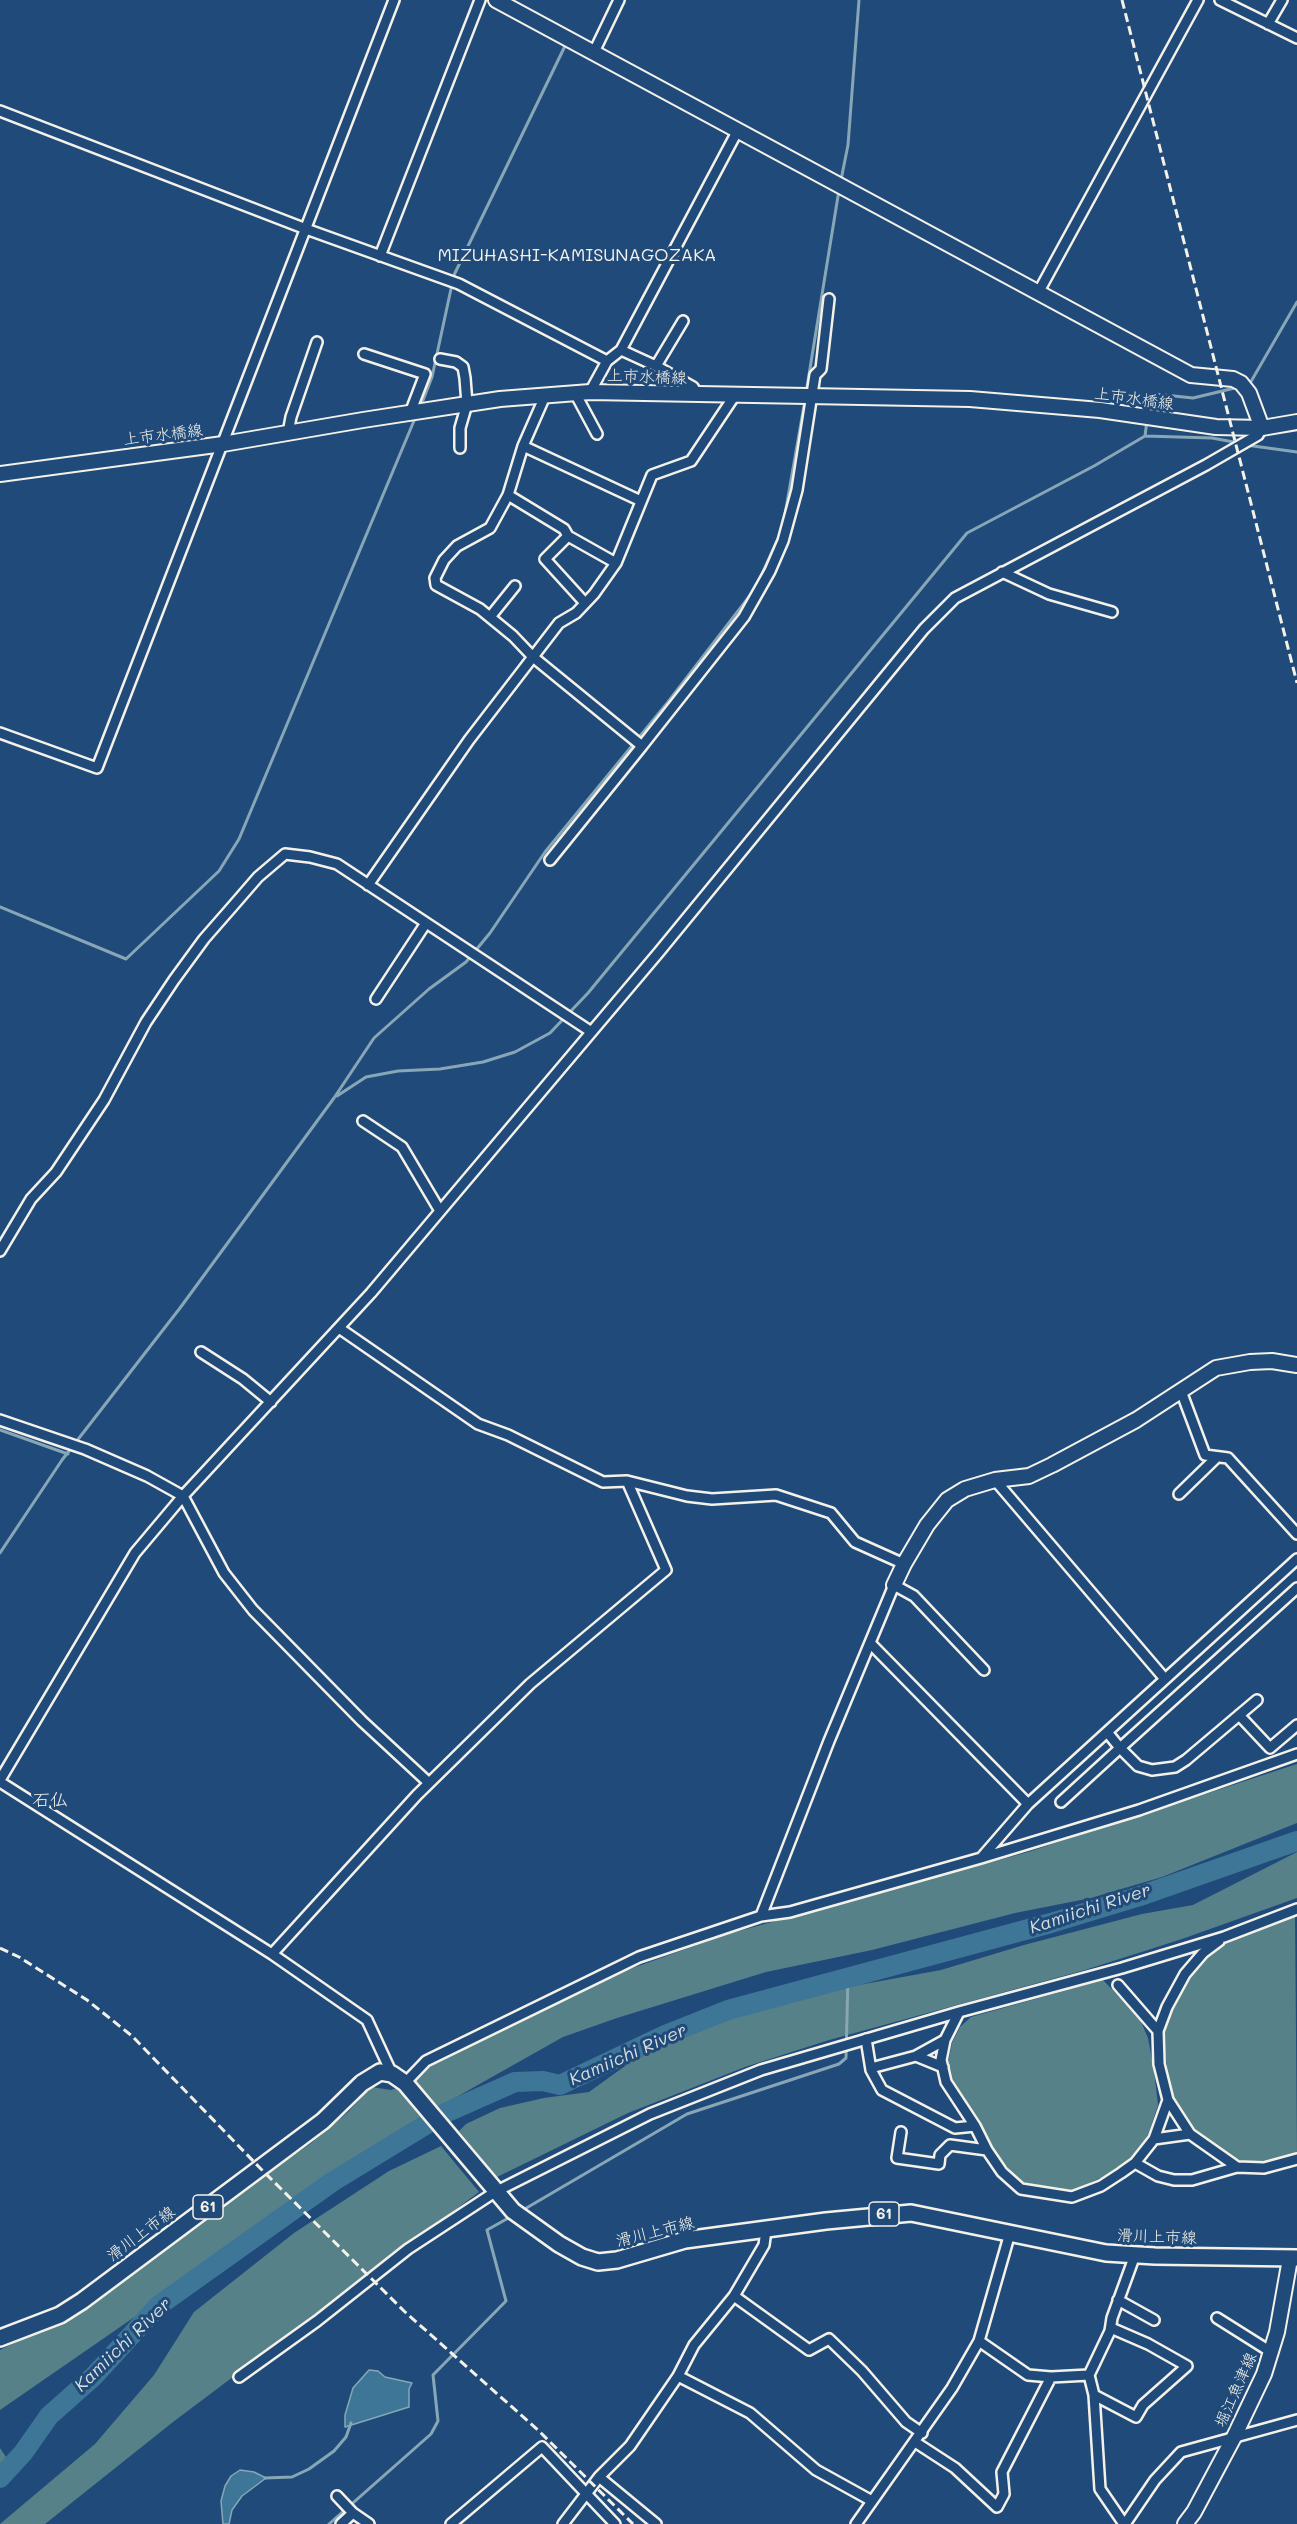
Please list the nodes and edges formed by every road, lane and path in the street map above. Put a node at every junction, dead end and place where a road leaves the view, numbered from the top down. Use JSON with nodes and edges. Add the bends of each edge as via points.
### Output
{"nodes":[{"id":1,"x":394,"y":0,"type":"edge"},
{"id":2,"x":480,"y":0,"type":"edge"},
{"id":3,"x":496,"y":0,"type":"edge"},
{"id":4,"x":619,"y":0,"type":"edge"},
{"id":5,"x":1198,"y":0,"type":"edge"},
{"id":6,"x":1220,"y":0,"type":"edge"},
{"id":7,"x":1282,"y":0,"type":"edge"},
{"id":8,"x":1268,"y":24,"type":"junction"},
{"id":9,"x":1297,"y":39,"type":"edge"},
{"id":10,"x":594,"y":52,"type":"junction"},
{"id":11,"x":0,"y":111,"type":"edge"},
{"id":12,"x":738,"y":130,"type":"junction"},
{"id":13,"x":306,"y":229,"type":"junction"},
{"id":14,"x":380,"y":256,"type":"junction"},
{"id":15,"x":1038,"y":293,"type":"junction"},
{"id":16,"x":829,"y":299,"type":"dead end"},
{"id":17,"x":683,"y":321,"type":"dead end"},
{"id":18,"x":317,"y":342,"type":"dead end"},
{"id":19,"x":621,"y":350,"type":"junction"},
{"id":20,"x":364,"y":354,"type":"dead end"},
{"id":21,"x":440,"y":358,"type":"dead end"},
{"id":22,"x":607,"y":361,"type":"junction"},
{"id":23,"x":656,"y":366,"type":"junction"},
{"id":24,"x":590,"y":392,"type":"junction"},
{"id":25,"x":575,"y":393,"type":"junction"},
{"id":26,"x":698,"y":395,"type":"junction"},
{"id":27,"x":735,"y":395,"type":"junction"},
{"id":28,"x":545,"y":396,"type":"junction"},
{"id":29,"x":810,"y":396,"type":"junction"},
{"id":30,"x":467,"y":404,"type":"junction"},
{"id":31,"x":410,"y":413,"type":"junction"},
{"id":32,"x":1297,"y":422,"type":"edge"},
{"id":33,"x":1262,"y":428,"type":"junction"},
{"id":34,"x":288,"y":433,"type":"junction"},
{"id":35,"x":597,"y":434,"type":"dead end"},
{"id":36,"x":223,"y":444,"type":"junction"},
{"id":37,"x":523,"y":446,"type":"junction"},
{"id":38,"x":460,"y":448,"type":"dead end"},
{"id":39,"x":0,"y":474,"type":"edge"},
{"id":40,"x":508,"y":495,"type":"junction"},
{"id":41,"x":641,"y":501,"type":"junction"},
{"id":42,"x":568,"y":536,"type":"junction"},
{"id":43,"x":615,"y":563,"type":"junction"},
{"id":44,"x":1002,"y":572,"type":"junction"},
{"id":45,"x":515,"y":586,"type":"dead end"},
{"id":46,"x":585,"y":603,"type":"junction"},
{"id":47,"x":1112,"y":612,"type":"dead end"},
{"id":48,"x":490,"y":617,"type":"junction"},
{"id":49,"x":533,"y":657,"type":"junction"},
{"id":50,"x":0,"y":733,"type":"edge"},
{"id":51,"x":642,"y":747,"type":"junction"},
{"id":52,"x":550,"y":860,"type":"dead end"},
{"id":53,"x":368,"y":885,"type":"junction"},
{"id":54,"x":426,"y":923,"type":"junction"},
{"id":55,"x":376,"y":999,"type":"dead end"},
{"id":56,"x":590,"y":1032,"type":"junction"},
{"id":57,"x":363,"y":1121,"type":"dead end"},
{"id":58,"x":440,"y":1211,"type":"junction"},
{"id":59,"x":0,"y":1251,"type":"edge"},
{"id":60,"x":339,"y":1328,"type":"junction"},
{"id":61,"x":201,"y":1352,"type":"dead end"},
{"id":62,"x":1297,"y":1365,"type":"edge"},
{"id":63,"x":1181,"y":1391,"type":"junction"},
{"id":64,"x":271,"y":1402,"type":"junction"},
{"id":65,"x":0,"y":1420,"type":"edge"},
{"id":66,"x":1217,"y":1457,"type":"junction"},
{"id":67,"x":995,"y":1480,"type":"junction"},
{"id":68,"x":627,"y":1481,"type":"junction"},
{"id":69,"x":1179,"y":1494,"type":"dead end"},
{"id":70,"x":183,"y":1496,"type":"junction"},
{"id":71,"x":1297,"y":1534,"type":"edge"},
{"id":72,"x":1297,"y":1559,"type":"edge"},
{"id":73,"x":904,"y":1563,"type":"junction"},
{"id":74,"x":894,"y":1585,"type":"junction"},
{"id":75,"x":1297,"y":1588,"type":"edge"},
{"id":76,"x":870,"y":1643,"type":"junction"},
{"id":77,"x":984,"y":1670,"type":"dead end"},
{"id":78,"x":1165,"y":1679,"type":"junction"},
{"id":79,"x":1257,"y":1700,"type":"dead end"},
{"id":80,"x":1239,"y":1715,"type":"junction"},
{"id":81,"x":1297,"y":1725,"type":"edge"},
{"id":82,"x":1107,"y":1732,"type":"junction"},
{"id":83,"x":1120,"y":1748,"type":"junction"},
{"id":84,"x":1297,"y":1754,"type":"edge"},
{"id":85,"x":0,"y":1781,"type":"edge"},
{"id":86,"x":429,"y":1783,"type":"junction"},
{"id":87,"x":1061,"y":1802,"type":"dead end"},
{"id":88,"x":1028,"y":1804,"type":"junction"},
{"id":89,"x":981,"y":1858,"type":"junction"},
{"id":90,"x":1297,"y":1909,"type":"edge"},
{"id":91,"x":761,"y":1916,"type":"junction"},
{"id":92,"x":1224,"y":1937,"type":"junction"},
{"id":93,"x":272,"y":1953,"type":"junction"},
{"id":94,"x":1118,"y":1985,"type":"dead end"},
{"id":95,"x":959,"y":2012,"type":"junction"},
{"id":96,"x":1158,"y":2031,"type":"junction"},
{"id":97,"x":866,"y":2039,"type":"junction"},
{"id":98,"x":945,"y":2040,"type":"junction"},
{"id":99,"x":916,"y":2056,"type":"junction"},
{"id":100,"x":942,"y":2067,"type":"junction"},
{"id":101,"x":871,"y":2068,"type":"junction"},
{"id":102,"x":392,"y":2074,"type":"junction"},
{"id":103,"x":405,"y":2083,"type":"junction"},
{"id":104,"x":1168,"y":2100,"type":"junction"},
{"id":105,"x":975,"y":2126,"type":"junction"},
{"id":106,"x":901,"y":2132,"type":"dead end"},
{"id":107,"x":1190,"y":2134,"type":"junction"},
{"id":108,"x":1154,"y":2139,"type":"junction"},
{"id":109,"x":987,"y":2150,"type":"junction"},
{"id":110,"x":1297,"y":2159,"type":"edge"},
{"id":111,"x":1135,"y":2163,"type":"junction"},
{"id":112,"x":1237,"y":2167,"type":"junction"},
{"id":113,"x":495,"y":2192,"type":"junction"},
{"id":114,"x":766,"y":2230,"type":"junction"},
{"id":115,"x":1010,"y":2233,"type":"junction"},
{"id":116,"x":1135,"y":2255,"type":"junction"},
{"id":117,"x":1293,"y":2258,"type":"edge"},
{"id":118,"x":734,"y":2296,"type":"junction"},
{"id":119,"x":1118,"y":2300,"type":"junction"},
{"id":120,"x":1217,"y":2318,"type":"dead end"},
{"id":121,"x":1154,"y":2320,"type":"dead end"},
{"id":122,"x":1111,"y":2328,"type":"junction"},
{"id":123,"x":0,"y":2338,"type":"edge"},
{"id":124,"x":979,"y":2341,"type":"junction"},
{"id":125,"x":1271,"y":2352,"type":"junction"},
{"id":126,"x":1089,"y":2375,"type":"junction"},
{"id":127,"x":678,"y":2376,"type":"junction"},
{"id":128,"x":239,"y":2377,"type":"dead end"},
{"id":129,"x":1051,"y":2377,"type":"junction"},
{"id":130,"x":1094,"y":2394,"type":"junction"},
{"id":131,"x":1297,"y":2420,"type":"edge"},
{"id":132,"x":922,"y":2433,"type":"junction"},
{"id":133,"x":1234,"y":2437,"type":"junction"},
{"id":134,"x":915,"y":2442,"type":"junction"},
{"id":135,"x":599,"y":2477,"type":"junction"},
{"id":136,"x":587,"y":2493,"type":"junction"},
{"id":137,"x":337,"y":2496,"type":"dead end"},
{"id":138,"x":872,"y":2501,"type":"junction"},
{"id":139,"x":353,"y":2513,"type":"junction"},
{"id":140,"x":340,"y":2524,"type":"edge"},
{"id":141,"x":369,"y":2524,"type":"edge"},
{"id":142,"x":451,"y":2524,"type":"edge"},
{"id":143,"x":563,"y":2524,"type":"edge"},
{"id":144,"x":615,"y":2524,"type":"edge"},
{"id":145,"x":656,"y":2524,"type":"edge"},
{"id":146,"x":856,"y":2524,"type":"edge"},
{"id":147,"x":1125,"y":2524,"type":"edge"},
{"id":148,"x":1185,"y":2524,"type":"edge"}],
"edges":[{"from":1,"to":13,"type":"street"},
{"from":2,"to":14,"type":"street"},
{"from":3,"to":10,"type":"main road"},
{"from":4,"to":10,"type":"street"},
{"from":5,"to":15,"type":"street"},
{"from":6,"to":8,"type":"street"},
{"from":7,"to":8,"type":"street"},
{"from":8,"to":9,"type":"street"},
{"from":10,"to":12,"type":"main road"},
{"from":11,"to":13,"type":"street"},
{"from":12,"to":15,"type":"main road"},
{"from":12,"to":19,"type":"street"},
{"from":13,"to":14,"type":"street"},
{"from":13,"to":36,"type":"street"},
{"from":14,"to":22,"type":"street","via":[[459,284]]},
{"from":15,"to":33,"type":"main road","via":[[1191,375],[1241,383],[1249,393]]},
{"from":16,"to":29,"type":"street","via":[[821,369],[815,375]]},
{"from":17,"to":23,"type":"street"},
{"from":18,"to":34,"type":"street"},
{"from":19,"to":22,"type":"street"},
{"from":19,"to":23,"type":"street"},
{"from":20,"to":31,"type":"street","via":[[425,374]]},
{"from":21,"to":30,"type":"street","via":[[463,367]]},
{"from":22,"to":24,"type":"street"},
{"from":23,"to":26,"type":"street","via":[[693,387]]},
{"from":24,"to":25,"type":"main road","name":"上市水橋線"},
{"from":24,"to":26,"type":"main road","name":"上市水橋線"},
{"from":25,"to":28,"type":"main road","name":"上市水橋線"},
{"from":25,"to":35,"type":"street"},
{"from":26,"to":27,"type":"main road","name":"上市水橋線"},
{"from":27,"to":29,"type":"main road","name":"上市水橋線"},
{"from":27,"to":41,"type":"street","via":[[691,461],[652,475]]},
{"from":28,"to":30,"type":"main road","name":"上市水橋線"},
{"from":28,"to":37,"type":"street"},
{"from":29,"to":33,"type":"main road","name":"上市水橋線","via":[[970,399],[1100,410],[1216,427]]},
{"from":29,"to":51,"type":"street","via":[[797,490],[770,571],[744,617]]},
{"from":30,"to":31,"type":"main road","name":"上市水橋線"},
{"from":30,"to":38,"type":"street","via":[[460,428]]},
{"from":31,"to":34,"type":"main road","name":"上市水橋線"},
{"from":32,"to":33,"type":"main road","name":"上市水橋線"},
{"from":33,"to":44,"type":"street","via":[[1258,435],[1206,465]]},
{"from":34,"to":36,"type":"main road","name":"上市水橋線"},
{"from":36,"to":39,"type":"main road","name":"上市水橋線"},
{"from":36,"to":50,"type":"street","via":[[97,768]]},
{"from":37,"to":40,"type":"street"},
{"from":37,"to":41,"type":"street"},
{"from":40,"to":42,"type":"street","via":[[564,529]]},
{"from":40,"to":48,"type":"street","via":[[490,528],[457,546],[444,560],[435,579],[436,585]]},
{"from":41,"to":43,"type":"street"},
{"from":42,"to":43,"type":"street"},
{"from":42,"to":46,"type":"street","via":[[545,559]]},
{"from":43,"to":46,"type":"street"},
{"from":44,"to":47,"type":"street","via":[[1049,594]]},
{"from":44,"to":56,"type":"street","via":[[955,598],[924,629]]},
{"from":45,"to":48,"type":"street"},
{"from":46,"to":49,"type":"street","via":[[559,623]]},
{"from":48,"to":49,"type":"street"},
{"from":49,"to":51,"type":"street"},
{"from":49,"to":53,"type":"street","via":[[469,740]]},
{"from":51,"to":52,"type":"street"},
{"from":53,"to":54,"type":"street"},
{"from":53,"to":59,"type":"street","via":[[337,864],[285,854],[258,877],[174,980],[146,1022],[104,1100],[56,1172],[31,1199]]},
{"from":54,"to":55,"type":"street"},
{"from":54,"to":56,"type":"street"},
{"from":56,"to":58,"type":"street"},
{"from":57,"to":58,"type":"street","via":[[402,1147]]},
{"from":58,"to":60,"type":"street"},
{"from":60,"to":64,"type":"street"},
{"from":60,"to":68,"type":"street","via":[[478,1424],[603,1482]]},
{"from":61,"to":64,"type":"street"},
{"from":62,"to":63,"type":"main road","via":[[1272,1361],[1216,1368]]},
{"from":63,"to":66,"type":"street","via":[[1205,1455]]},
{"from":63,"to":67,"type":"main road","via":[[1136,1420],[1029,1476]]},
{"from":64,"to":70,"type":"street"},
{"from":65,"to":70,"type":"street","via":[[86,1449]]},
{"from":66,"to":69,"type":"street"},
{"from":66,"to":71,"type":"street","via":[[1228,1458]]},
{"from":67,"to":73,"type":"main road","via":[[965,1489],[947,1500]]},
{"from":67,"to":78,"type":"street"},
{"from":68,"to":73,"type":"street","via":[[712,1499],[776,1495],[831,1513],[855,1542]]},
{"from":68,"to":86,"type":"street","via":[[666,1570],[530,1684]]},
{"from":70,"to":85,"type":"street","via":[[135,1553]]},
{"from":70,"to":86,"type":"street","via":[[224,1573],[253,1610]]},
{"from":72,"to":78,"type":"street"},
{"from":73,"to":74,"type":"main road"},
{"from":74,"to":76,"type":"street"},
{"from":74,"to":77,"type":"street","via":[[914,1596]]},
{"from":75,"to":83,"type":"street"},
{"from":76,"to":88,"type":"street"},
{"from":76,"to":91,"type":"street"},
{"from":78,"to":82,"type":"street"},
{"from":79,"to":80,"type":"street"},
{"from":80,"to":81,"type":"street","via":[[1270,1748]]},
{"from":80,"to":83,"type":"street","via":[[1174,1767],[1152,1770],[1138,1766]]},
{"from":82,"to":83,"type":"street"},
{"from":82,"to":88,"type":"street"},
{"from":83,"to":87,"type":"street"},
{"from":84,"to":89,"type":"street","via":[[1139,1810]]},
{"from":85,"to":93,"type":"street"},
{"from":86,"to":93,"type":"street"},
{"from":88,"to":89,"type":"street"},
{"from":89,"to":91,"type":"street","via":[[790,1912]]},
{"from":90,"to":92,"type":"street"},
{"from":91,"to":103,"type":"street","via":[[639,1957],[426,2061]]},
{"from":92,"to":95,"type":"street"},
{"from":92,"to":96,"type":"street","via":[[1185,1974]]},
{"from":93,"to":102,"type":"street","via":[[367,2019]]},
{"from":94,"to":96,"type":"street"},
{"from":95,"to":97,"type":"street"},
{"from":95,"to":98,"type":"street"},
{"from":96,"to":104,"type":"street","via":[[1159,2064]]},
{"from":97,"to":101,"type":"street"},
{"from":97,"to":113,"type":"street","via":[[761,2070],[650,2114]]},
{"from":98,"to":99,"type":"street"},
{"from":98,"to":100,"type":"street"},
{"from":99,"to":100,"type":"street"},
{"from":99,"to":101,"type":"street"},
{"from":100,"to":105,"type":"street","via":[[946,2082]]},
{"from":101,"to":105,"type":"street","via":[[882,2090],[923,2113],[955,2128]]},
{"from":102,"to":103,"type":"main road","name":"滑川上市線","number":"61"},
{"from":102,"to":123,"type":"main road","name":"滑川上市線","number":"61","via":[[380,2072],[362,2082],[323,2121],[82,2301]]},
{"from":103,"to":113,"type":"main road","name":"滑川上市線","number":"61"},
{"from":104,"to":107,"type":"street"},
{"from":104,"to":108,"type":"street"},
{"from":105,"to":109,"type":"street"},
{"from":106,"to":109,"type":"street","via":[[897,2158],[939,2164],[940,2155],[950,2145]]},
{"from":107,"to":108,"type":"street"},
{"from":107,"to":112,"type":"street"},
{"from":108,"to":111,"type":"street"},
{"from":109,"to":111,"type":"street","via":[[1002,2172],[1021,2189],[1072,2197],[1101,2186]]},
{"from":110,"to":112,"type":"street","via":[[1264,2168]]},
{"from":111,"to":112,"type":"street","via":[[1174,2180],[1192,2180]]},
{"from":113,"to":114,"type":"main road","name":"滑川上市線","number":"61","via":[[529,2224],[582,2257],[598,2262],[685,2240]]},
{"from":113,"to":128,"type":"street","via":[[408,2249]]},
{"from":114,"to":115,"type":"main road","name":"滑川上市線","number":"61","via":[[911,2213]]},
{"from":114,"to":118,"type":"street","via":[[764,2245]]},
{"from":115,"to":116,"type":"main road","name":"滑川上市線","number":"61","via":[[1106,2253]]},
{"from":115,"to":124,"type":"street"},
{"from":116,"to":117,"type":"main road","name":"滑川上市線","number":"61"},
{"from":116,"to":119,"type":"street"},
{"from":117,"to":125,"type":"main road","name":"堀江魚津線"},
{"from":118,"to":127,"type":"street","via":[[694,2344]]},
{"from":118,"to":132,"type":"street","via":[[809,2350],[829,2339],[906,2422]]},
{"from":119,"to":121,"type":"street"},
{"from":119,"to":122,"type":"street"},
{"from":120,"to":125,"type":"street"},
{"from":122,"to":126,"type":"street"},
{"from":122,"to":130,"type":"street","via":[[1187,2366],[1143,2405],[1136,2417]]},
{"from":124,"to":129,"type":"street","via":[[1028,2375]]},
{"from":124,"to":132,"type":"street"},
{"from":125,"to":133,"type":"main road","name":"堀江魚津線"},
{"from":126,"to":129,"type":"street"},
{"from":126,"to":130,"type":"street"},
{"from":127,"to":135,"type":"street","via":[[630,2446]]},
{"from":127,"to":138,"type":"street","via":[[750,2413],[816,2470]]},
{"from":129,"to":134,"type":"street","via":[[1002,2472],[1004,2494],[997,2507],[955,2468]]},
{"from":130,"to":147,"type":"street","via":[[1100,2489]]},
{"from":131,"to":133,"type":"street"},
{"from":132,"to":134,"type":"street"},
{"from":133,"to":147,"type":"street","via":[[1181,2452],[1155,2480]]},
{"from":133,"to":148,"type":"main road","name":"堀江魚津線"},
{"from":134,"to":138,"type":"street"},
{"from":135,"to":136,"type":"street"},
{"from":135,"to":145,"type":"street"},
{"from":136,"to":142,"type":"street","via":[[542,2447]]},
{"from":136,"to":143,"type":"street"},
{"from":136,"to":144,"type":"street"},
{"from":137,"to":139,"type":"street"},
{"from":138,"to":146,"type":"street"},
{"from":139,"to":140,"type":"street"},
{"from":139,"to":141,"type":"street"}]}
